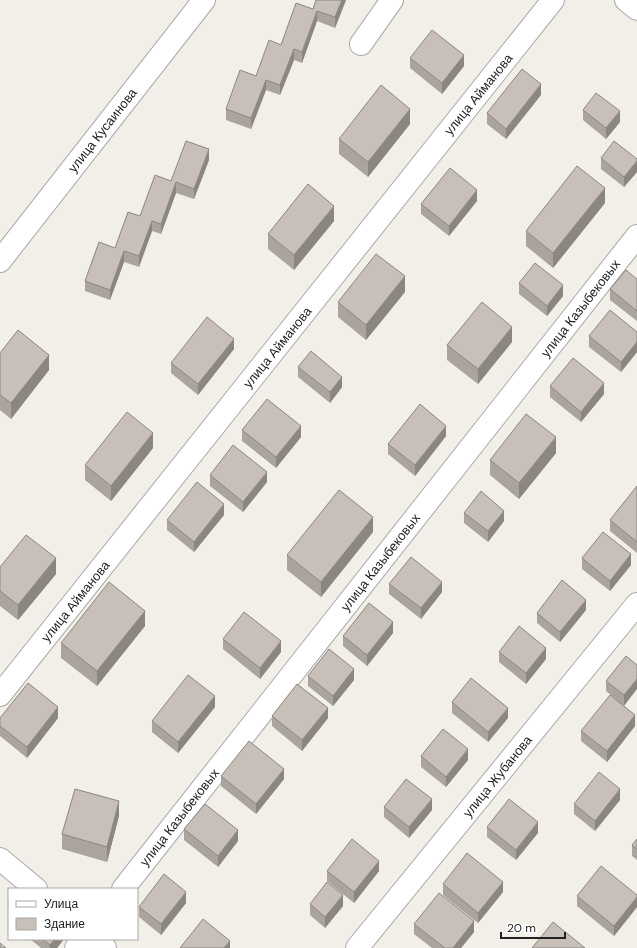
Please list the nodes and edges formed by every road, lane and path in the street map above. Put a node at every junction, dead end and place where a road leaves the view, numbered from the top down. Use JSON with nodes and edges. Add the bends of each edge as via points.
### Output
{"nodes":[{"id":1,"x":204,"y":0,"type":"edge"},
{"id":2,"x":392,"y":0,"type":"edge"},
{"id":3,"x":553,"y":0,"type":"edge"},
{"id":4,"x":626,"y":0,"type":"edge"},
{"id":5,"x":637,"y":8,"type":"edge"},
{"id":6,"x":360,"y":44,"type":"dead end"},
{"id":7,"x":637,"y":236,"type":"edge"},
{"id":8,"x":0,"y":261,"type":"edge"},
{"id":9,"x":637,"y":604,"type":"edge"},
{"id":10,"x":0,"y":695,"type":"edge"},
{"id":11,"x":0,"y":859,"type":"edge"},
{"id":12,"x":35,"y":888,"type":"edge"},
{"id":13,"x":124,"y":888,"type":"edge"},
{"id":14,"x":82,"y":940,"type":"edge"},
{"id":15,"x":95,"y":940,"type":"edge"},
{"id":16,"x":76,"y":948,"type":"edge"},
{"id":17,"x":105,"y":948,"type":"edge"},
{"id":18,"x":357,"y":948,"type":"edge"}],
"edges":[{"from":1,"to":8,"type":"street","name":"улица Кусаинова"},
{"from":2,"to":6,"type":"street"},
{"from":3,"to":10,"type":"street","name":"улица Айманова"},
{"from":4,"to":5,"type":"street"},
{"from":7,"to":13,"type":"street","name":"улица Казыбековых"},
{"from":9,"to":18,"type":"street","name":"улица Жубанова"},
{"from":11,"to":12,"type":"street"},
{"from":14,"to":16,"type":"street"},
{"from":15,"to":17,"type":"street"}]}
